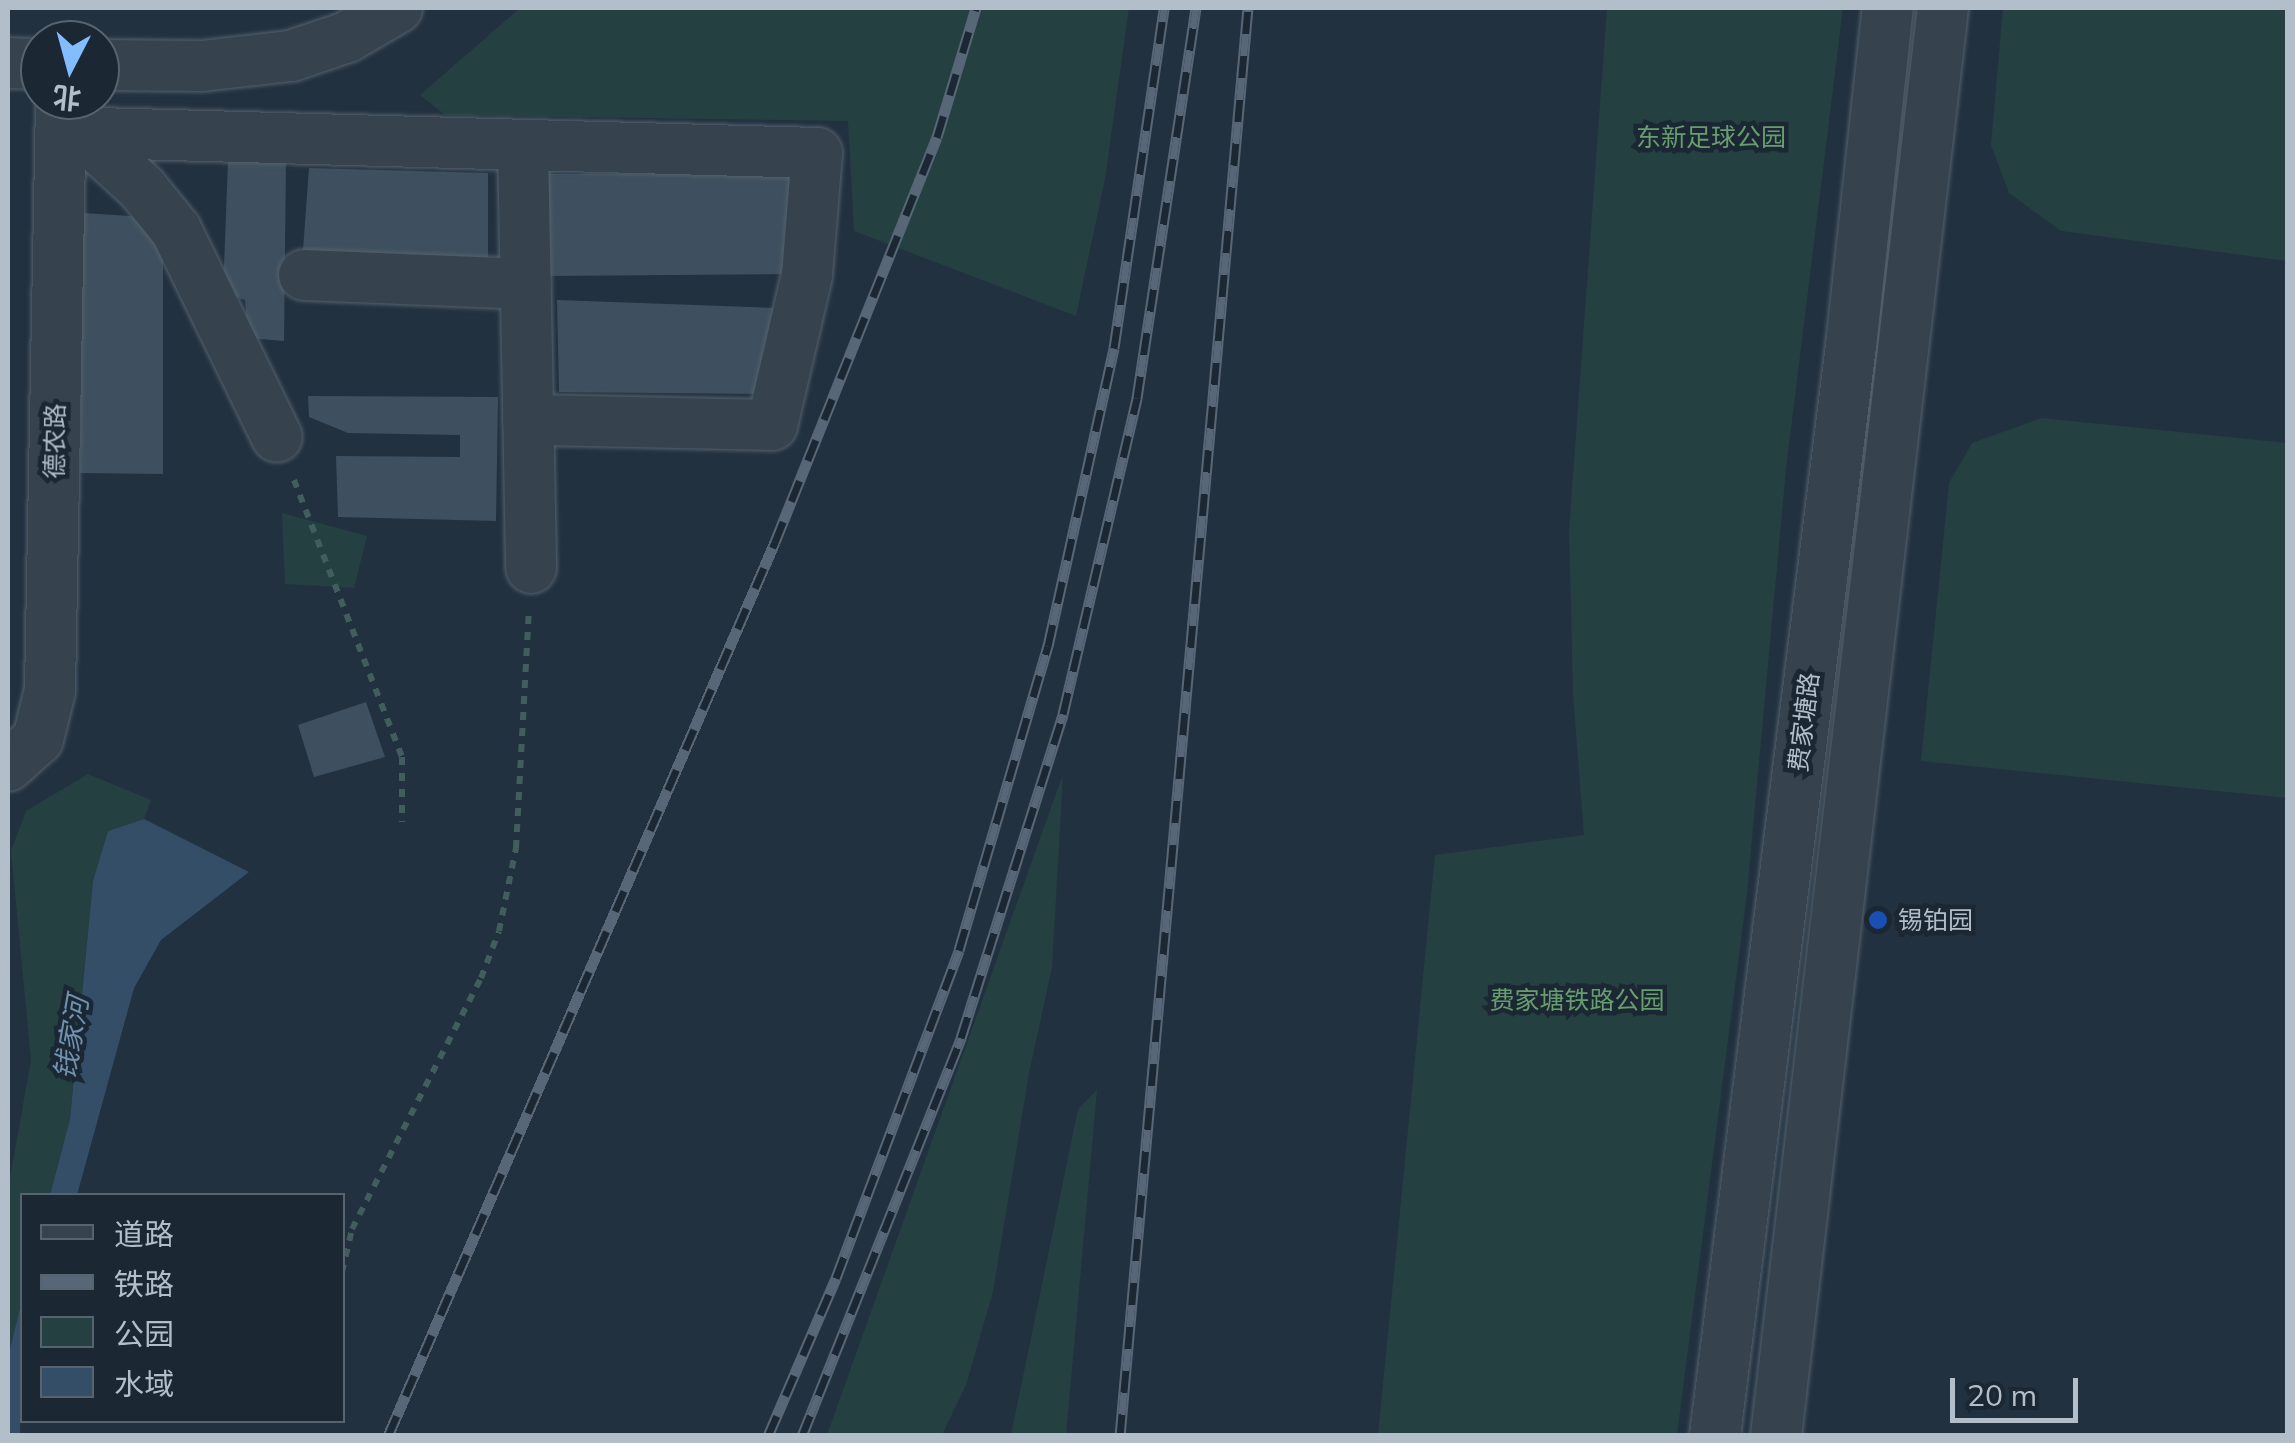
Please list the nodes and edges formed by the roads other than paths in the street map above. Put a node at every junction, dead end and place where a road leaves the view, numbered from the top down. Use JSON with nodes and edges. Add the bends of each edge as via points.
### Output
{"nodes":[{"id":1,"x":397,"y":8,"type":"edge"},
{"id":2,"x":1888,"y":8,"type":"edge"},
{"id":3,"x":1943,"y":8,"type":"edge"},
{"id":4,"x":120,"y":65,"type":"edge"},
{"id":5,"x":68,"y":121,"type":"edge"},
{"id":6,"x":524,"y":146,"type":"junction"},
{"id":7,"x":304,"y":275,"type":"dead end"},
{"id":8,"x":526,"y":284,"type":"junction"},
{"id":9,"x":1851,"y":346,"type":"junction"},
{"id":10,"x":1904,"y":352,"type":"junction"},
{"id":11,"x":528,"y":420,"type":"junction"},
{"id":12,"x":277,"y":436,"type":"road end"},
{"id":13,"x":531,"y":568,"type":"road end"},
{"id":14,"x":8,"y":766,"type":"edge"},
{"id":15,"x":1716,"y":1436,"type":"edge"},
{"id":16,"x":1776,"y":1436,"type":"edge"}],
"edges":[{"from":1,"to":4,"type":"street","via":[[347,37],[291,56],[202,66]]},
{"from":2,"to":9,"type":"street","name":"费家塘路"},
{"from":3,"to":10,"type":"street"},
{"from":5,"to":6,"type":"street"},
{"from":5,"to":12,"type":"street","via":[[142,188],[176,230]]},
{"from":5,"to":14,"type":"street","name":"德农路","via":[[50,690],[38,738]]},
{"from":6,"to":8,"type":"street"},
{"from":6,"to":11,"type":"street","via":[[817,154],[807,276],[772,424]]},
{"from":7,"to":8,"type":"street"},
{"from":8,"to":11,"type":"street"},
{"from":9,"to":10,"type":"street"},
{"from":9,"to":15,"type":"street","name":"费家塘路"},
{"from":10,"to":16,"type":"street"},
{"from":11,"to":13,"type":"street"}]}
